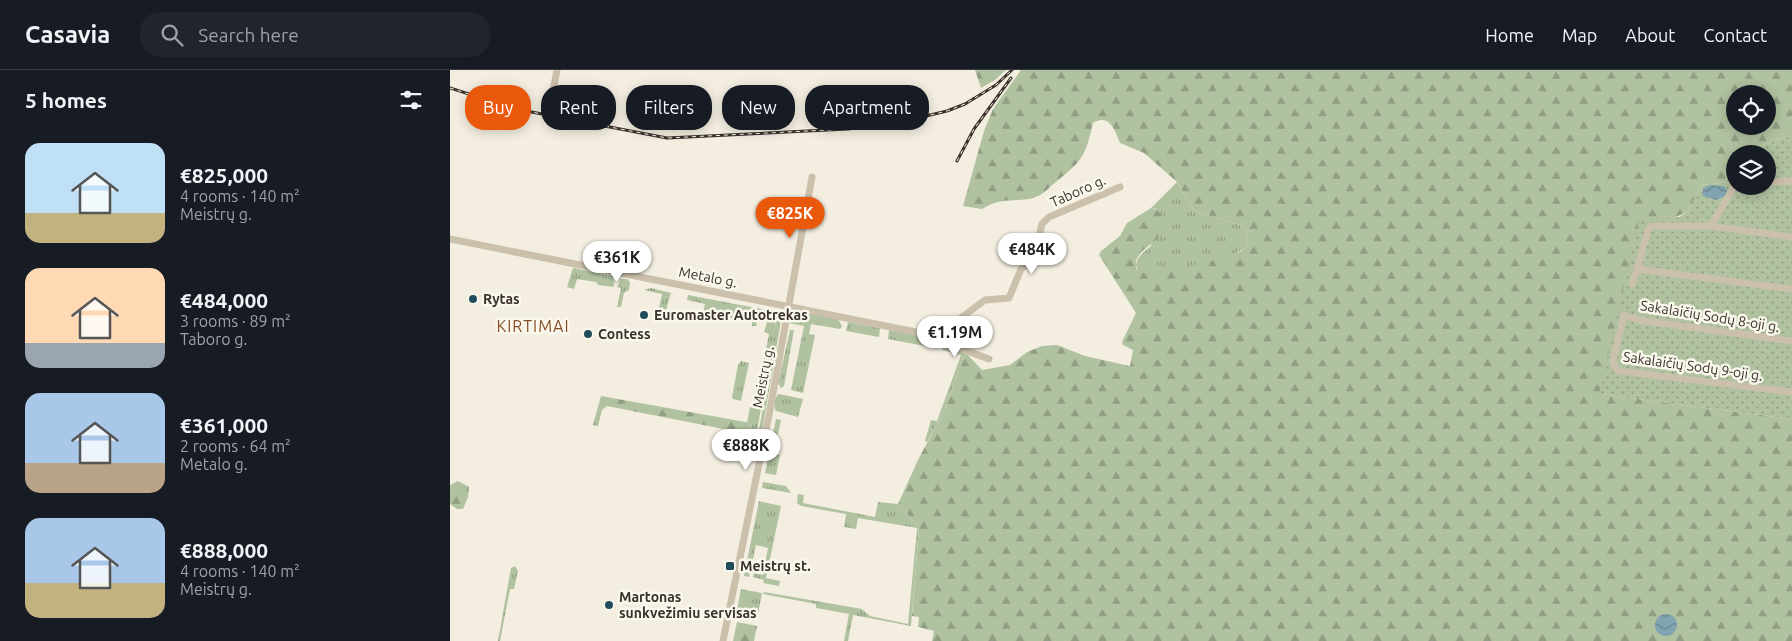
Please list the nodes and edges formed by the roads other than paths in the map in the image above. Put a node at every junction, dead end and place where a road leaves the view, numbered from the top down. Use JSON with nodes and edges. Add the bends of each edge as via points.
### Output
{"nodes":[{"id":1,"x":557,"y":70,"type":"edge"},
{"id":2,"x":554,"y":85,"type":"edge"},
{"id":3,"x":812,"y":176,"type":"dead end"},
{"id":4,"x":1792,"y":181,"type":"edge"},
{"id":5,"x":1776,"y":182,"type":"edge"},
{"id":6,"x":1120,"y":187,"type":"dead end"},
{"id":7,"x":1729,"y":195,"type":"edge"},
{"id":8,"x":1711,"y":226,"type":"junction"},
{"id":9,"x":1792,"y":237,"type":"edge"},
{"id":10,"x":450,"y":239,"type":"edge"},
{"id":11,"x":1637,"y":269,"type":"junction"},
{"id":12,"x":1632,"y":284,"type":"dead end"},
{"id":13,"x":1792,"y":289,"type":"edge"},
{"id":14,"x":789,"y":305,"type":"junction"},
{"id":15,"x":1624,"y":315,"type":"joint"},
{"id":16,"x":931,"y":335,"type":"junction"},
{"id":17,"x":1792,"y":341,"type":"edge"},
{"id":18,"x":989,"y":359,"type":"dead end"},
{"id":19,"x":1792,"y":392,"type":"edge"},
{"id":20,"x":723,"y":641,"type":"edge"}],
"edges":[{"from":1,"to":2,"type":"street"},
{"from":3,"to":14,"type":"street","name":"Meistrų g."},
{"from":4,"to":5,"type":"street"},
{"from":6,"to":16,"type":"street","name":"Taboro g.","via":[[1049,217],[1042,224],[1034,259],[1021,269],[1009,298],[985,300],[942,332]]},
{"from":7,"to":8,"type":"street"},
{"from":8,"to":9,"type":"street"},
{"from":8,"to":11,"type":"street","via":[[1649,227]]},
{"from":10,"to":14,"type":"street","name":"Metalo g."},
{"from":11,"to":12,"type":"street"},
{"from":11,"to":13,"type":"street"},
{"from":14,"to":16,"type":"street","name":"Metalo g."},
{"from":14,"to":20,"type":"street","name":"Meistrų g."},
{"from":15,"to":17,"type":"street","name":"Sakalaičių Sodų 8-oji g.","via":[[1638,320]]},
{"from":15,"to":19,"type":"street","name":"Sakalaičių Sodų 9-oji g.","via":[[1613,361],[1619,370]]},
{"from":16,"to":18,"type":"street","name":"Metalo g."}]}
